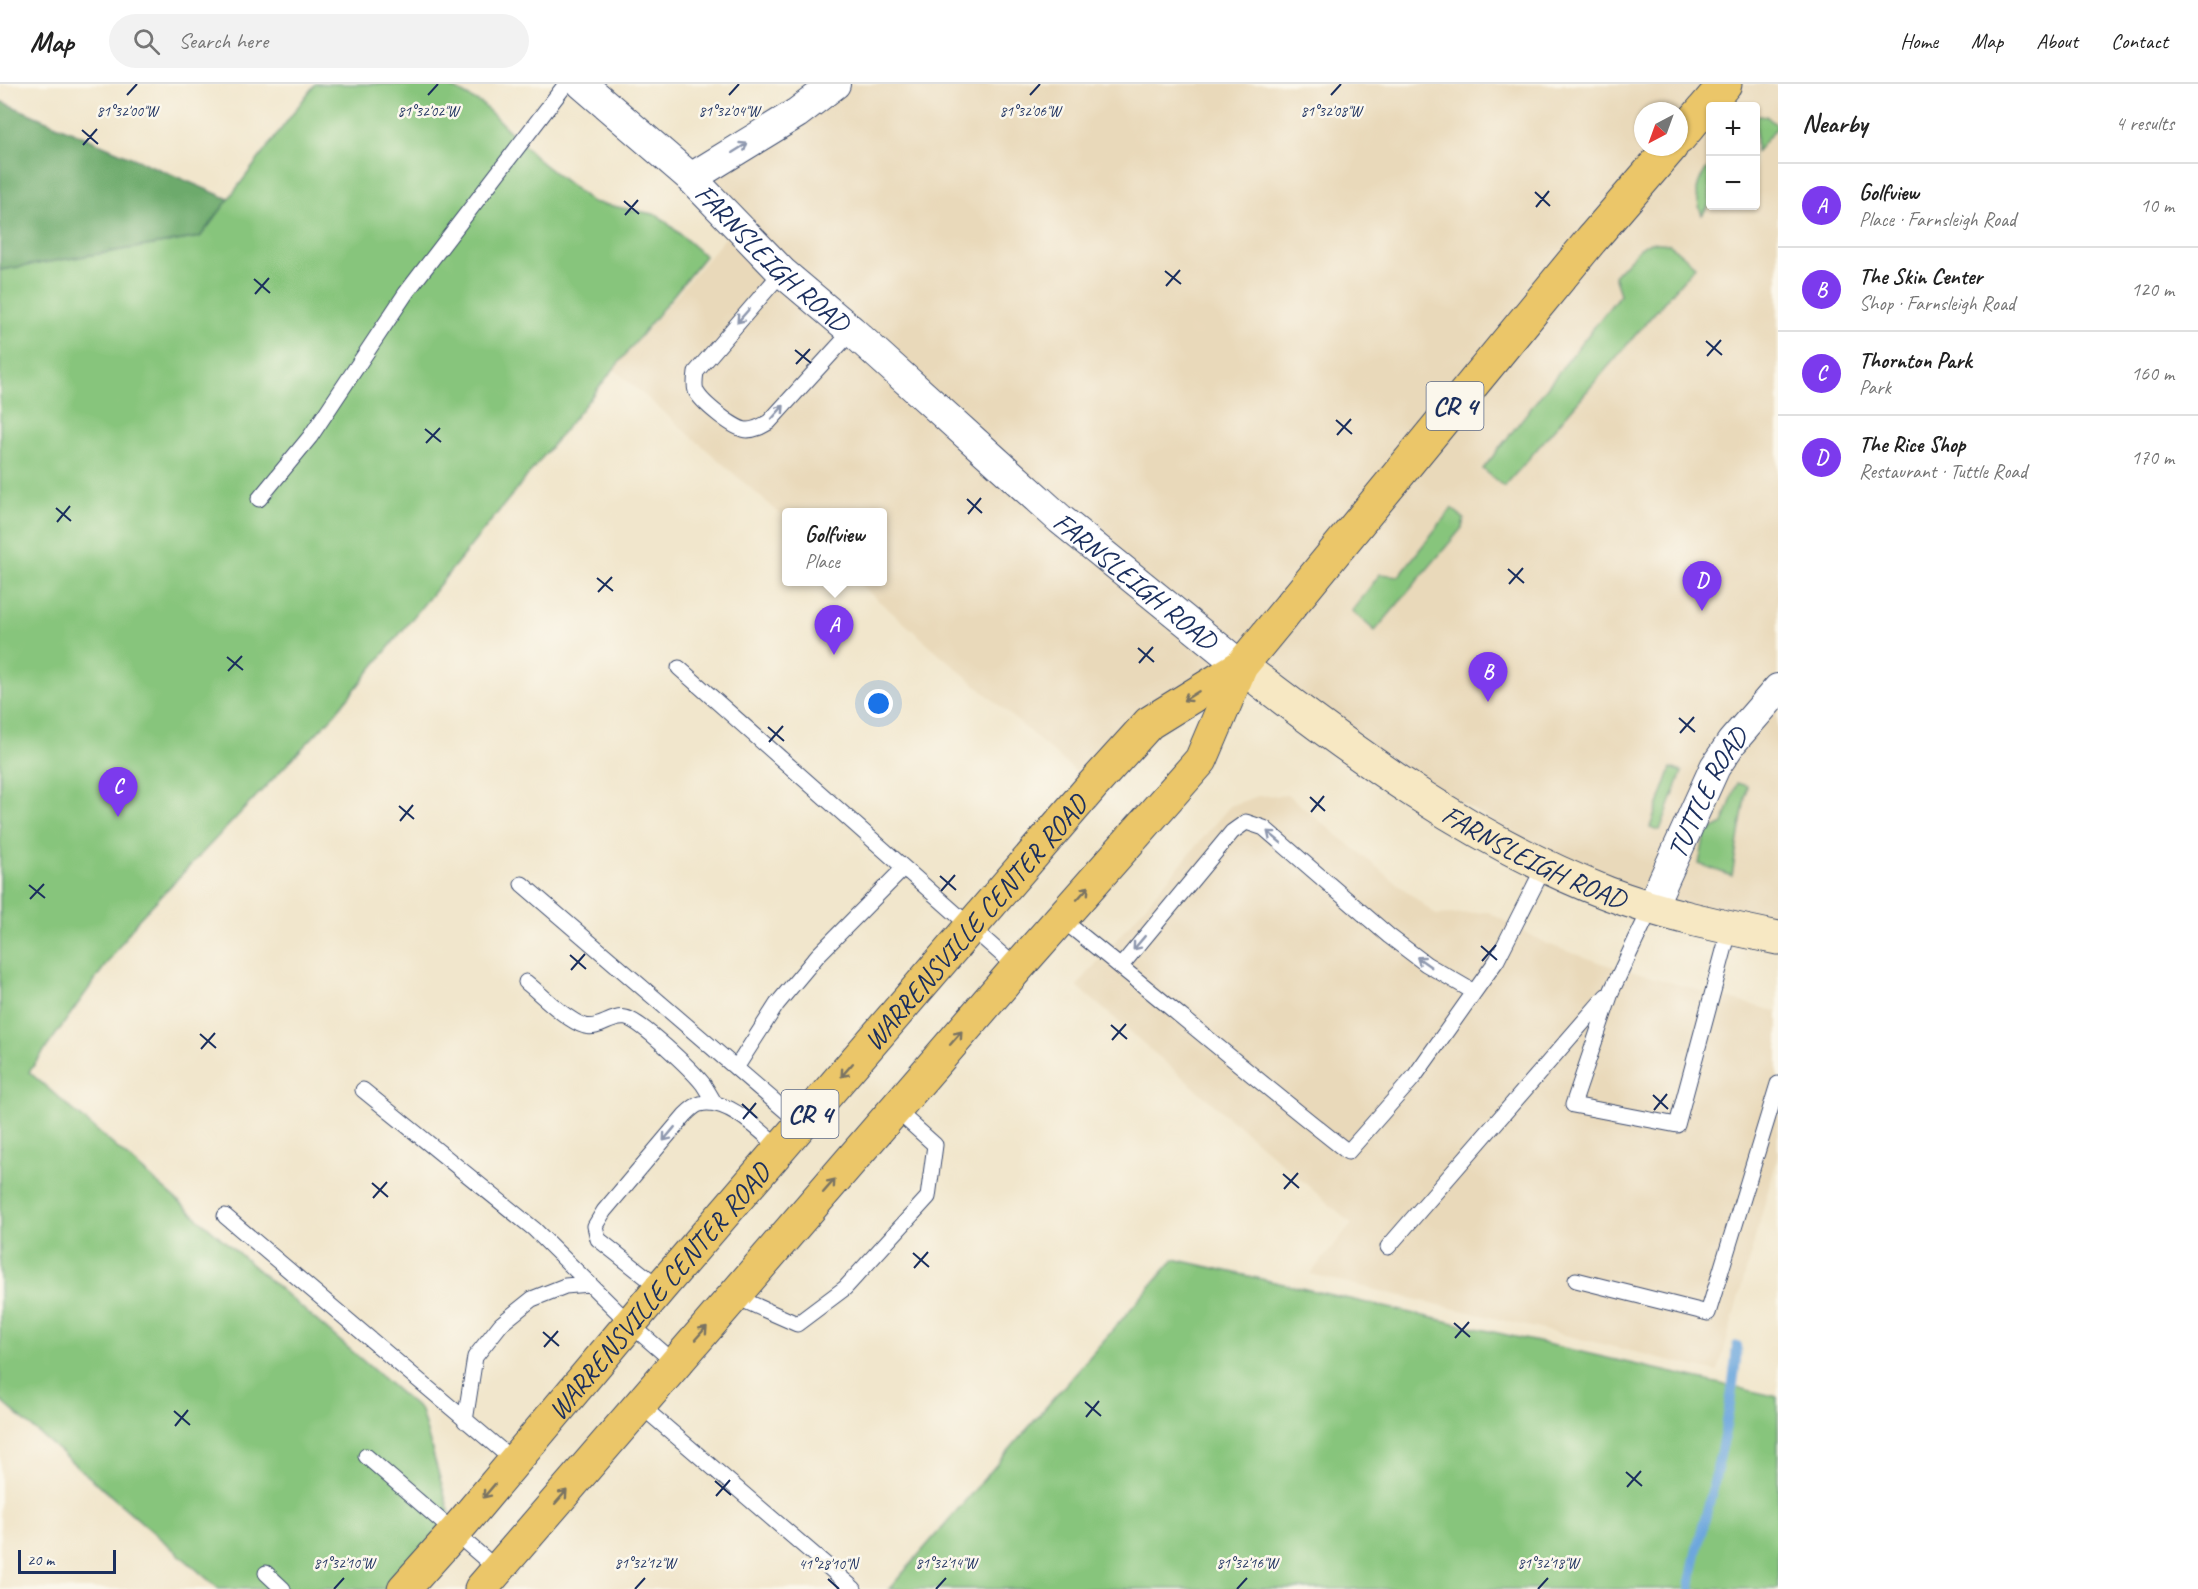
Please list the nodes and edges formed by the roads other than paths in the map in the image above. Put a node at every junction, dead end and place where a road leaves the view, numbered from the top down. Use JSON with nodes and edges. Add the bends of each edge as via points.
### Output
{"nodes":[{"id":1,"x":566,"y":84,"type":"edge"},
{"id":2,"x":582,"y":84,"type":"edge"},
{"id":3,"x":835,"y":84,"type":"edge"},
{"id":4,"x":1725,"y":84,"type":"edge"},
{"id":5,"x":1688,"y":127,"type":"edge"},
{"id":6,"x":1663,"y":156,"type":"edge"},
{"id":7,"x":691,"y":178,"type":"junction"},
{"id":8,"x":782,"y":272,"type":"junction"},
{"id":9,"x":852,"y":331,"type":"junction"},
{"id":10,"x":259,"y":499,"type":"dead end"},
{"id":11,"x":1241,"y":666,"type":"junction"},
{"id":12,"x":679,"y":668,"type":"dead end"},
{"id":13,"x":1778,"y":689,"type":"edge"},
{"id":14,"x":1545,"y":865,"type":"junction"},
{"id":15,"x":904,"y":868,"type":"junction"},
{"id":16,"x":522,"y":884,"type":"dead end"},
{"id":17,"x":1651,"y":908,"type":"junction"},
{"id":18,"x":1060,"y":918,"type":"junction"},
{"id":19,"x":971,"y":927,"type":"junction"},
{"id":20,"x":1730,"y":928,"type":"junction"},
{"id":21,"x":1778,"y":938,"type":"edge"},
{"id":22,"x":1121,"y":966,"type":"junction"},
{"id":23,"x":1017,"y":968,"type":"junction"},
{"id":24,"x":526,"y":982,"type":"dead end"},
{"id":25,"x":1611,"y":990,"type":"junction"},
{"id":26,"x":1474,"y":992,"type":"junction"},
{"id":27,"x":736,"y":1068,"type":"junction"},
{"id":28,"x":1778,"y":1084,"type":"edge"},
{"id":29,"x":363,"y":1090,"type":"dead end"},
{"id":30,"x":715,"y":1104,"type":"junction"},
{"id":31,"x":896,"y":1109,"type":"junction"},
{"id":32,"x":801,"y":1124,"type":"junction"},
{"id":33,"x":780,"y":1148,"type":"junction"},
{"id":34,"x":225,"y":1216,"type":"dead end"},
{"id":35,"x":1388,"y":1247,"type":"dead end"},
{"id":36,"x":1576,"y":1280,"type":"dead end"},
{"id":37,"x":589,"y":1284,"type":"junction"},
{"id":38,"x":660,"y":1288,"type":"junction"},
{"id":39,"x":734,"y":1296,"type":"junction"},
{"id":40,"x":629,"y":1323,"type":"junction"},
{"id":41,"x":675,"y":1363,"type":"junction"},
{"id":42,"x":639,"y":1405,"type":"junction"},
{"id":43,"x":465,"y":1421,"type":"junction"},
{"id":44,"x":366,"y":1456,"type":"dead end"},
{"id":45,"x":514,"y":1461,"type":"junction"},
{"id":46,"x":454,"y":1532,"type":"junction"},
{"id":47,"x":266,"y":1573,"type":"dead end"},
{"id":48,"x":490,"y":1580,"type":"edge"},
{"id":49,"x":283,"y":1589,"type":"edge"},
{"id":50,"x":404,"y":1589,"type":"edge"},
{"id":51,"x":854,"y":1589,"type":"edge"}],
"edges":[{"from":1,"to":10,"type":"lane","via":[[406,293],[309,437]]},
{"from":2,"to":7,"type":"street","name":"FARNSLEIGH ROAD"},
{"from":7,"to":3,"type":"street","one_way":true,"via":[[797,113]]},
{"from":4,"to":5,"type":"main road"},
{"from":6,"to":11,"type":"main road","name":"WARRENSVILLE CENTER ROAD","number":"CR 4"},
{"from":7,"to":8,"type":"street","name":"FARNSLEIGH ROAD"},
{"from":8,"to":9,"type":"street","name":"FARNSLEIGH ROAD"},
{"from":8,"to":9,"type":"lane","one_way":true,"via":[[696,372],[694,380],[703,401],[731,424],[745,430],[758,428],[769,422]]},
{"from":9,"to":11,"type":"street","name":"FARNSLEIGH ROAD","via":[[1060,519]]},
{"from":11,"to":14,"type":"main road","name":"FARNSLEIGH ROAD","via":[[1326,732],[1442,811]]},
{"from":18,"to":11,"type":"main road","name":"WARRENSVILLE CENTER ROAD","number":"CR 4","one_way":true,"via":[[1201,760]]},
{"from":11,"to":19,"type":"main road","name":"WARRENSVILLE CENTER ROAD","number":"CR 4","one_way":true,"via":[[1149,723]]},
{"from":12,"to":15,"type":"lane"},
{"from":13,"to":17,"type":"street","name":"TUTTLE ROAD","via":[[1715,767]]},
{"from":14,"to":17,"type":"main road","name":"FARNSLEIGH ROAD"},
{"from":14,"to":26,"type":"lane","via":[[1497,960]]},
{"from":15,"to":19,"type":"lane"},
{"from":15,"to":27,"type":"lane","via":[[818,955],[777,1004]]},
{"from":16,"to":27,"type":"lane"},
{"from":17,"to":20,"type":"main road","name":"FARNSLEIGH ROAD"},
{"from":17,"to":25,"type":"lane"},
{"from":18,"to":22,"type":"lane"},
{"from":18,"to":23,"type":"main road","name":"WARRENSVILLE CENTER ROAD","number":"CR 4"},
{"from":19,"to":23,"type":"lane"},
{"from":19,"to":32,"type":"main road","name":"WARRENSVILLE CENTER ROAD","number":"CR 4","one_way":true},
{"from":20,"to":21,"type":"main road","name":"FARNSLEIGH ROAD"},
{"from":20,"to":25,"type":"lane","via":[[1677,1125],[1573,1105]]},
{"from":26,"to":22,"type":"lane","one_way":true,"via":[[1426,964],[1264,828],[1246,822],[1232,832]]},
{"from":22,"to":26,"type":"lane","via":[[1348,1152],[1414,1077]]},
{"from":31,"to":23,"type":"main road","name":"WARRENSVILLE CENTER ROAD","one_way":true},
{"from":24,"to":30,"type":"lane","via":[[576,1022],[588,1027],[616,1018],[638,1024],[685,1065]]},
{"from":25,"to":35,"type":"lane"},
{"from":27,"to":32,"type":"lane"},
{"from":28,"to":36,"type":"lane","via":[[1708,1313]]},
{"from":29,"to":37,"type":"lane","via":[[534,1229]]},
{"from":30,"to":33,"type":"lane","via":[[737,1112]]},
{"from":30,"to":38,"type":"lane","one_way":true,"via":[[699,1104],[685,1115],[604,1211],[596,1226],[598,1239]]},
{"from":39,"to":31,"type":"main road","name":"WARRENSVILLE CENTER ROAD","one_way":true},
{"from":31,"to":39,"type":"lane","via":[[935,1145],[928,1197],[845,1288],[797,1324]]},
{"from":32,"to":33,"type":"main road","name":"WARRENSVILLE CENTER ROAD","number":"CR 4"},
{"from":33,"to":38,"type":"main road","name":"WARRENSVILLE CENTER ROAD","number":"CR 4"},
{"from":34,"to":43,"type":"lane"},
{"from":37,"to":40,"type":"lane"},
{"from":37,"to":43,"type":"lane","via":[[565,1286],[532,1299],[501,1324],[475,1357]]},
{"from":38,"to":40,"type":"main road","name":"WARRENSVILLE CENTER ROAD","number":"CR 4"},
{"from":41,"to":39,"type":"main road","name":"WARRENSVILLE CENTER ROAD","one_way":true},
{"from":40,"to":41,"type":"lane"},
{"from":40,"to":45,"type":"main road","name":"WARRENSVILLE CENTER ROAD","number":"CR 4"},
{"from":41,"to":42,"type":"main road","name":"WARRENSVILLE CENTER ROAD"},
{"from":48,"to":42,"type":"main road","name":"WARRENSVILLE CENTER ROAD","one_way":true},
{"from":42,"to":51,"type":"lane"},
{"from":43,"to":45,"type":"lane"},
{"from":44,"to":46,"type":"lane"},
{"from":45,"to":46,"type":"main road","name":"WARRENSVILLE CENTER ROAD","number":"CR 4","one_way":true},
{"from":46,"to":48,"type":"lane"},
{"from":46,"to":50,"type":"main road","name":"WARRENSVILLE CENTER ROAD","number":"CR 4"},
{"from":47,"to":49,"type":"lane"}]}
